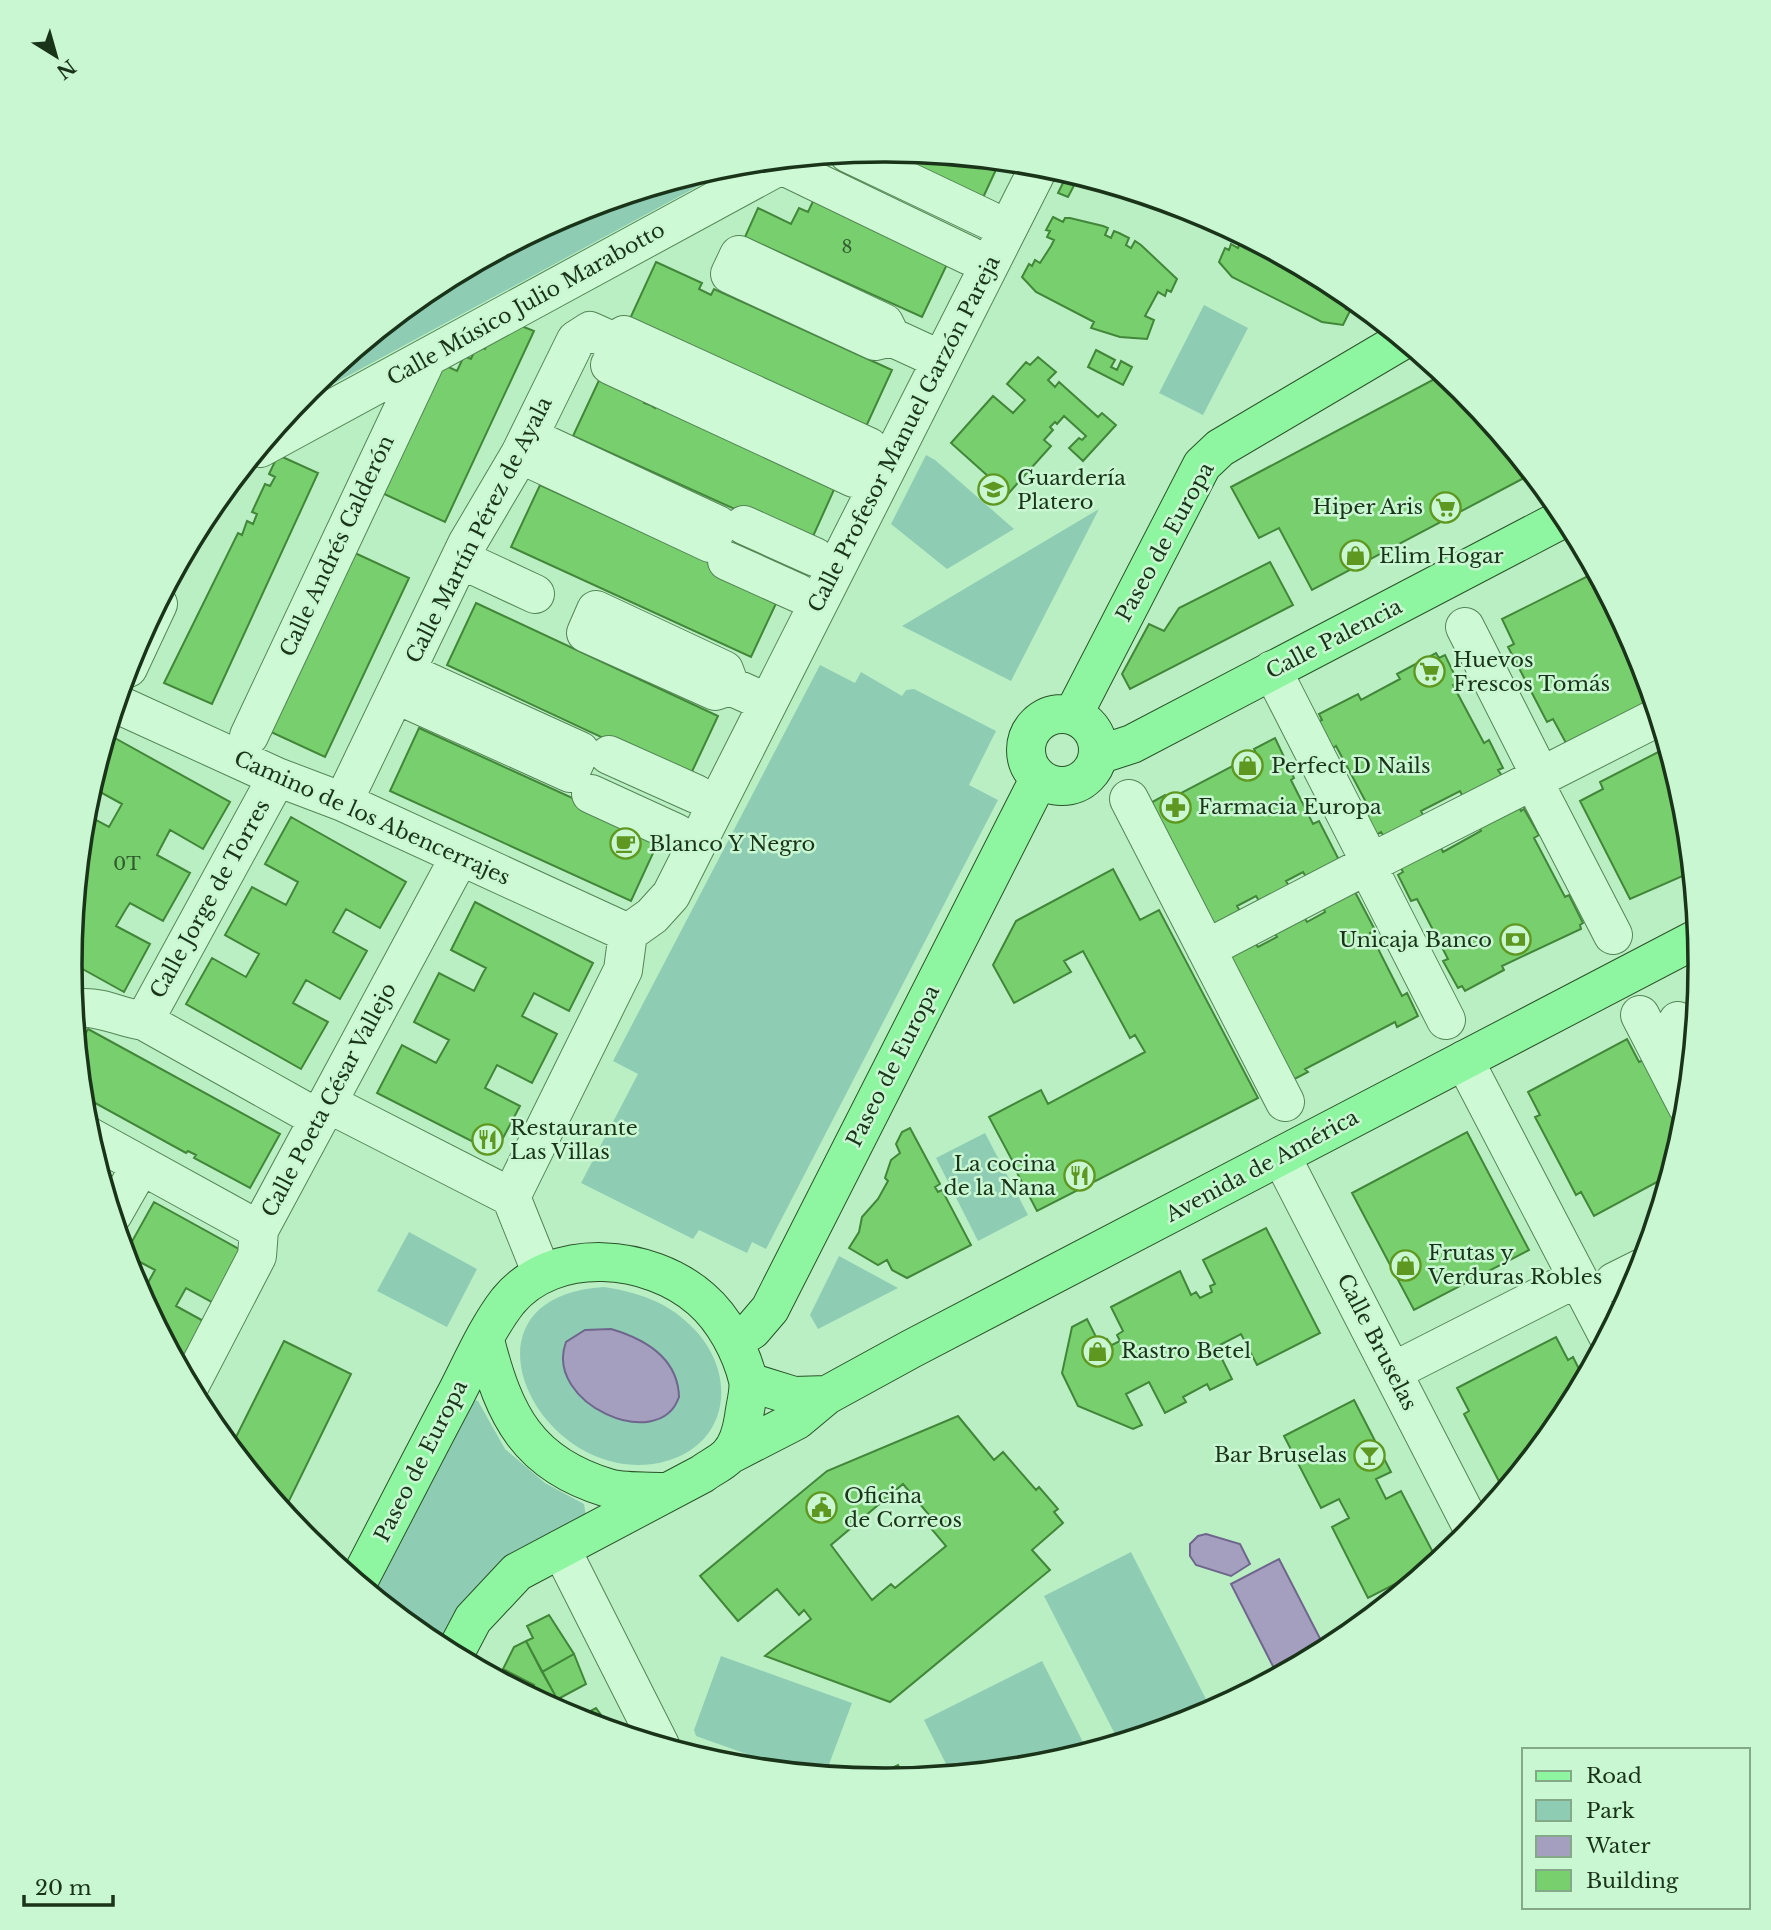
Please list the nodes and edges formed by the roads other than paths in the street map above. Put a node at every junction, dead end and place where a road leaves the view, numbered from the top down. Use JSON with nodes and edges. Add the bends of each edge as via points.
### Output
{"nodes":[{"id":1,"x":868,"y":162,"type":"edge"},
{"id":2,"x":796,"y":167,"type":"edge"},
{"id":3,"x":770,"y":171,"type":"edge"},
{"id":4,"x":1035,"y":176,"type":"edge"},
{"id":5,"x":989,"y":220,"type":"dead end"},
{"id":6,"x":970,"y":256,"type":"dead end"},
{"id":7,"x":891,"y":337,"type":"dead end"},
{"id":8,"x":1395,"y":345,"type":"edge"},
{"id":9,"x":427,"y":358,"type":"junction"},
{"id":10,"x":942,"y":360,"type":"junction"},
{"id":11,"x":279,"y":439,"type":"edge"},
{"id":12,"x":862,"y":463,"type":"dead end"},
{"id":13,"x":1555,"y":523,"type":"edge"},
{"id":14,"x":744,"y":525,"type":"dead end"},
{"id":15,"x":815,"y":557,"type":"dead end"},
{"id":16,"x":460,"y":559,"type":"junction"},
{"id":17,"x":727,"y":561,"type":"dead end"},
{"id":18,"x":798,"y":593,"type":"dead end"},
{"id":19,"x":535,"y":594,"type":"dead end"},
{"id":20,"x":1465,"y":627,"type":"dead end"},
{"id":21,"x":1272,"y":670,"type":"junction"},
{"id":22,"x":730,"y":685,"type":"dead end"},
{"id":23,"x":768,"y":703,"type":"junction"},
{"id":24,"x":125,"y":708,"type":"edge"},
{"id":25,"x":1073,"y":715,"type":"junction"},
{"id":26,"x":1650,"y":721,"type":"edge"},
{"id":27,"x":249,"y":736,"type":"dead end"},
{"id":28,"x":609,"y":755,"type":"dead end"},
{"id":29,"x":1098,"y":755,"type":"junction"},
{"id":30,"x":277,"y":777,"type":"junction"},
{"id":31,"x":1039,"y":779,"type":"junction"},
{"id":32,"x":591,"y":794,"type":"dead end"},
{"id":33,"x":696,"y":794,"type":"dead end"},
{"id":34,"x":1129,"y":799,"type":"dead end"},
{"id":35,"x":344,"y":802,"type":"junction"},
{"id":36,"x":676,"y":833,"type":"dead end"},
{"id":37,"x":460,"y":856,"type":"junction"},
{"id":38,"x":1366,"y":870,"type":"junction"},
{"id":39,"x":628,"y":933,"type":"junction"},
{"id":40,"x":1613,"y":934,"type":"dead end"},
{"id":41,"x":1688,"y":943,"type":"edge"},
{"id":42,"x":1206,"y":948,"type":"junction"},
{"id":43,"x":84,"y":1006,"type":"edge"},
{"id":44,"x":1640,"y":1016,"type":"dead end"},
{"id":45,"x":1446,"y":1020,"type":"dead end"},
{"id":46,"x":144,"y":1021,"type":"junction"},
{"id":47,"x":1464,"y":1060,"type":"junction"},
{"id":48,"x":1679,"y":1090,"type":"edge"},
{"id":49,"x":1285,"y":1102,"type":"dead end"},
{"id":50,"x":323,"y":1111,"type":"junction"},
{"id":51,"x":103,"y":1144,"type":"edge"},
{"id":52,"x":1281,"y":1156,"type":"junction"},
{"id":53,"x":141,"y":1165,"type":"junction"},
{"id":54,"x":511,"y":1197,"type":"junction"},
{"id":55,"x":119,"y":1203,"type":"edge"},
{"id":56,"x":259,"y":1230,"type":"junction"},
{"id":57,"x":542,"y":1273,"type":"junction"},
{"id":58,"x":1611,"y":1276,"type":"edge"},
{"id":59,"x":1609,"y":1313,"type":"edge"},
{"id":60,"x":485,"y":1340,"type":"junction"},
{"id":61,"x":734,"y":1341,"type":"junction"},
{"id":62,"x":1392,"y":1372,"type":"junction"},
{"id":63,"x":195,"y":1375,"type":"edge"},
{"id":64,"x":749,"y":1382,"type":"junction"},
{"id":65,"x":827,"y":1395,"type":"junction"},
{"id":66,"x":729,"y":1455,"type":"junction"},
{"id":67,"x":667,"y":1492,"type":"junction"},
{"id":68,"x":1468,"y":1518,"type":"edge"},
{"id":69,"x":561,"y":1549,"type":"junction"},
{"id":70,"x":362,"y":1574,"type":"edge"},
{"id":71,"x":459,"y":1645,"type":"edge"},
{"id":72,"x":654,"y":1734,"type":"edge"}],
"edges":[{"from":1,"to":5,"type":"street"},
{"from":2,"to":6,"type":"street","name":"Calle Profesor Manuel Garzón Pareja"},
{"from":3,"to":9,"type":"street","name":"Calle Músico Julio Marabotto"},
{"from":4,"to":10,"type":"street","name":"Calle Profesor Manuel Garzón Pareja"},
{"from":7,"to":10,"type":"street"},
{"from":8,"to":25,"type":"main road","name":"Paseo de Europa","via":[[1220,448],[1202,465]]},
{"from":9,"to":11,"type":"street","name":"Calle Músico Julio Marabotto"},
{"from":9,"to":27,"type":"street","name":"Calle Andrés Calderón"},
{"from":10,"to":23,"type":"street","name":"Calle Profesor Manuel Garzón Pareja"},
{"from":12,"to":16,"type":"street","name":"Calle Martín Pérez de Ayala","via":[[590,331],[576,340],[524,446]]},
{"from":13,"to":21,"type":"main road","name":"Calle Palencia"},
{"from":14,"to":15,"type":"street","name":"Calle Profesor Manuel Garzón Pareja"},
{"from":16,"to":19,"type":"street"},
{"from":16,"to":35,"type":"street","name":"Calle Martín Pérez de Ayala"},
{"from":17,"to":18,"type":"street","name":"Calle Profesor Manuel Garzón Pareja"},
{"from":20,"to":40,"type":"street"},
{"from":21,"to":29,"type":"main road","name":"Calle Palencia","via":[[1132,744]]},
{"from":21,"to":38,"type":"street","via":[[1365,852]]},
{"from":22,"to":23,"type":"street"},
{"from":23,"to":39,"type":"street","name":"Calle Profesor Manuel Garzón Pareja","via":[[671,895]]},
{"from":24,"to":30,"type":"street","name":"Camino de los Abencerrajes"},
{"from":25,"to":29,"type":"main road","via":[[1095,734]]},
{"from":25,"to":31,"type":"main road","via":[[1048,717],[1030,734],[1026,758]]},
{"from":26,"to":38,"type":"street","via":[[1381,858]]},
{"from":28,"to":33,"type":"street"},
{"from":29,"to":31,"type":"main road","via":[[1081,782],[1059,787]]},
{"from":30,"to":35,"type":"street","name":"Camino de los Abencerrajes"},
{"from":30,"to":46,"type":"street","name":"Calle Jorge de Torres"},
{"from":31,"to":61,"type":"main road","name":"Paseo de Europa","via":[[770,1309],[752,1330]]},
{"from":32,"to":36,"type":"street"},
{"from":34,"to":42,"type":"street"},
{"from":35,"to":37,"type":"street","name":"Camino de los Abencerrajes"},
{"from":37,"to":39,"type":"street","name":"Camino de los Abencerrajes"},
{"from":37,"to":50,"type":"street","name":"Calle Poeta César Vallejo"},
{"from":38,"to":42,"type":"street"},
{"from":38,"to":45,"type":"street"},
{"from":39,"to":54,"type":"street","via":[[623,970]]},
{"from":41,"to":47,"type":"main road","name":"Avenida de América"},
{"from":42,"to":49,"type":"street"},
{"from":43,"to":46,"type":"street"},
{"from":44,"to":48,"type":"street"},
{"from":46,"to":50,"type":"street"},
{"from":47,"to":52,"type":"main road","name":"Avenida de América"},
{"from":47,"to":58,"type":"street"},
{"from":50,"to":54,"type":"street"},
{"from":50,"to":56,"type":"street","name":"Calle Poeta César Vallejo"},
{"from":51,"to":53,"type":"street"},
{"from":52,"to":62,"type":"street","name":"Calle Bruselas"},
{"from":52,"to":65,"type":"main road","name":"Avenida de América"},
{"from":53,"to":55,"type":"street"},
{"from":53,"to":56,"type":"street"},
{"from":54,"to":57,"type":"street"},
{"from":56,"to":63,"type":"street","name":"Calle Poeta César Vallejo","via":[[257,1256]]},
{"from":57,"to":60,"type":"main road","via":[[509,1300]]},
{"from":57,"to":61,"type":"main road","via":[[571,1263],[599,1262],[668,1278],[701,1298]]},
{"from":58,"to":59,"type":"street"},
{"from":58,"to":62,"type":"street"},
{"from":60,"to":67,"type":"main road","via":[[496,1387],[521,1433],[557,1467],[610,1489]]},
{"from":60,"to":70,"type":"main road","name":"Paseo de Europa"},
{"from":61,"to":64,"type":"main road"},
{"from":62,"to":68,"type":"street","name":"Calle Bruselas"},
{"from":64,"to":65,"type":"main road","name":"Avenida de América","via":[[793,1396]]},
{"from":64,"to":66,"type":"main road","via":[[742,1432]]},
{"from":65,"to":66,"type":"main road","name":"Avenida de América","via":[[797,1420]]},
{"from":66,"to":67,"type":"main road"},
{"from":67,"to":69,"type":"main road"},
{"from":69,"to":71,"type":"main road","via":[[517,1572],[473,1619]]},
{"from":69,"to":72,"type":"street"}]}
